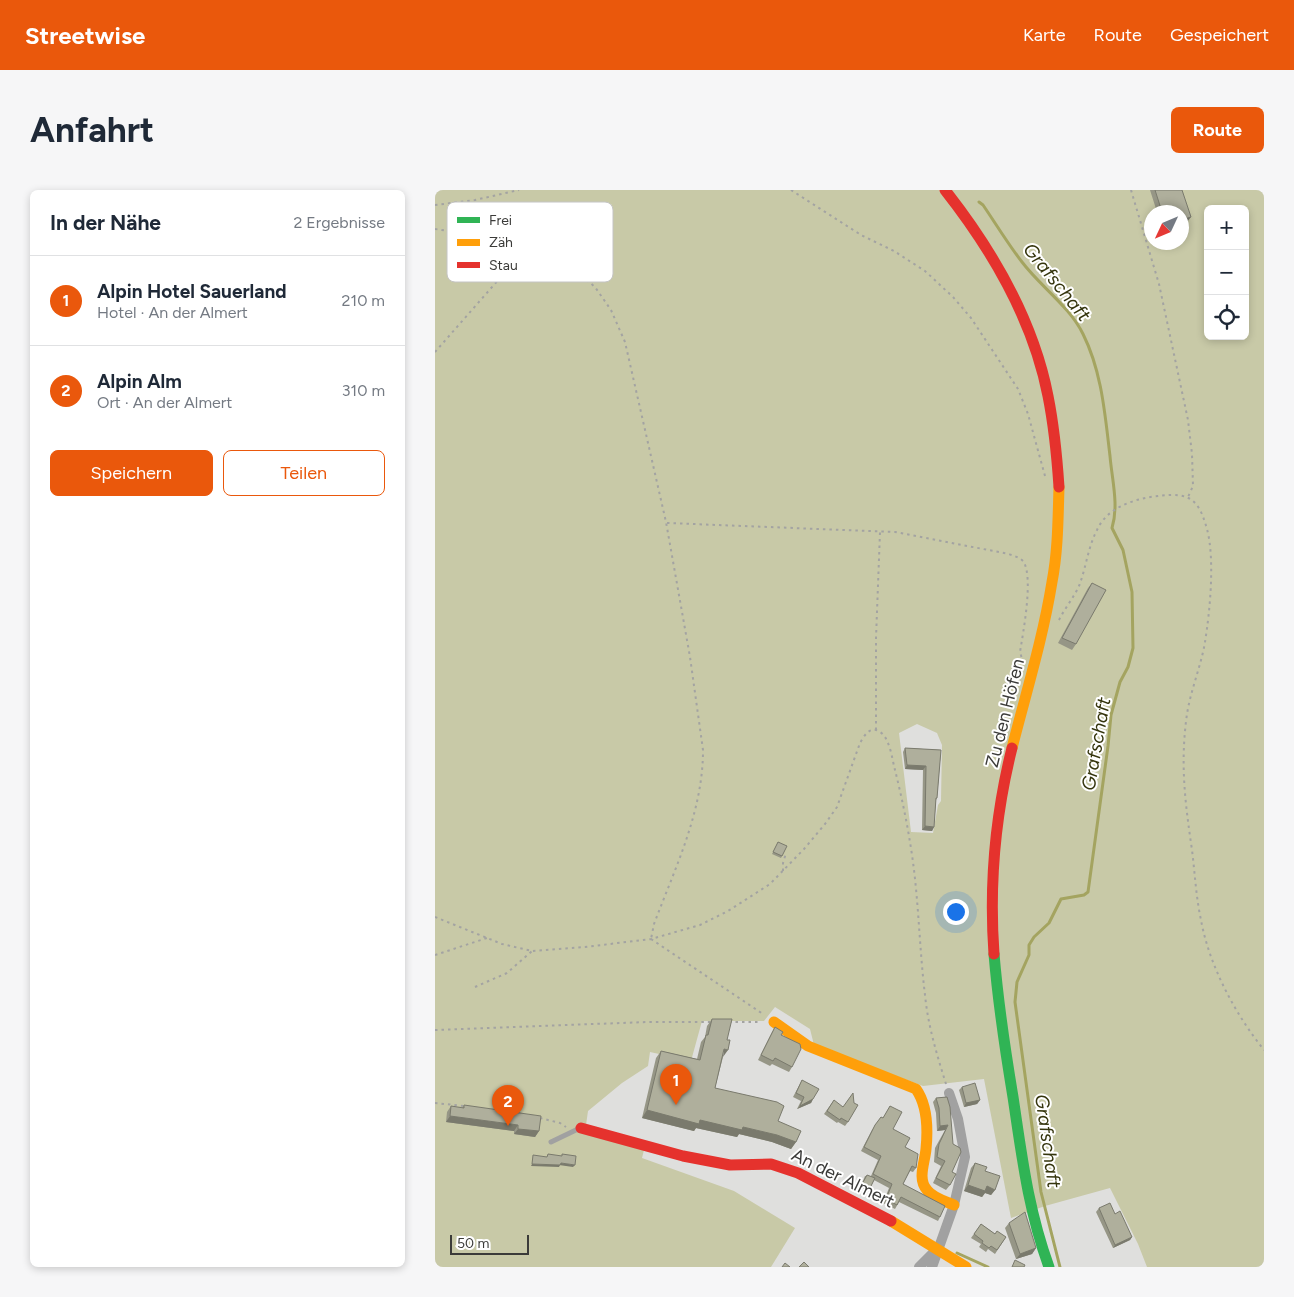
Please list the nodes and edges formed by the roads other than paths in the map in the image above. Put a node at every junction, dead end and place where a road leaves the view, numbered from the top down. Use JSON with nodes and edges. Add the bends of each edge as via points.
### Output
{"nodes":[{"id":1,"x":945,"y":190,"type":"edge"},
{"id":2,"x":774,"y":1022,"type":"road end"},
{"id":3,"x":949,"y":1093,"type":"road end"},
{"id":4,"x":577,"y":1130,"type":"joint"},
{"id":5,"x":551,"y":1142,"type":"dead end"},
{"id":6,"x":954,"y":1205,"type":"junction"},
{"id":7,"x":938,"y":1248,"type":"junction"},
{"id":8,"x":919,"y":1267,"type":"edge"},
{"id":9,"x":931,"y":1267,"type":"edge"},
{"id":10,"x":966,"y":1267,"type":"edge"},
{"id":11,"x":1049,"y":1267,"type":"edge"}],
"edges":[{"from":1,"to":11,"type":"street","name":"Zu den Höfen","via":[[976,229],[1011,289],[1032,338],[1056,433],[1059,484],[1057,555],[1044,629],[1012,749],[995,838],[993,928],[997,986],[1024,1177]]},
{"from":2,"to":6,"type":"street","via":[[808,1046],[916,1089],[924,1106],[926,1128],[923,1185],[929,1193]]},
{"from":3,"to":6,"type":"street","via":[[965,1148]]},
{"from":4,"to":5,"type":"lane"},
{"from":4,"to":7,"type":"street","name":"An der Almert","via":[[720,1163],[779,1166],[824,1185]]},
{"from":6,"to":7,"type":"street"},
{"from":7,"to":8,"type":"street"},
{"from":7,"to":9,"type":"street"},
{"from":7,"to":10,"type":"street","name":"An der Almert"}]}
